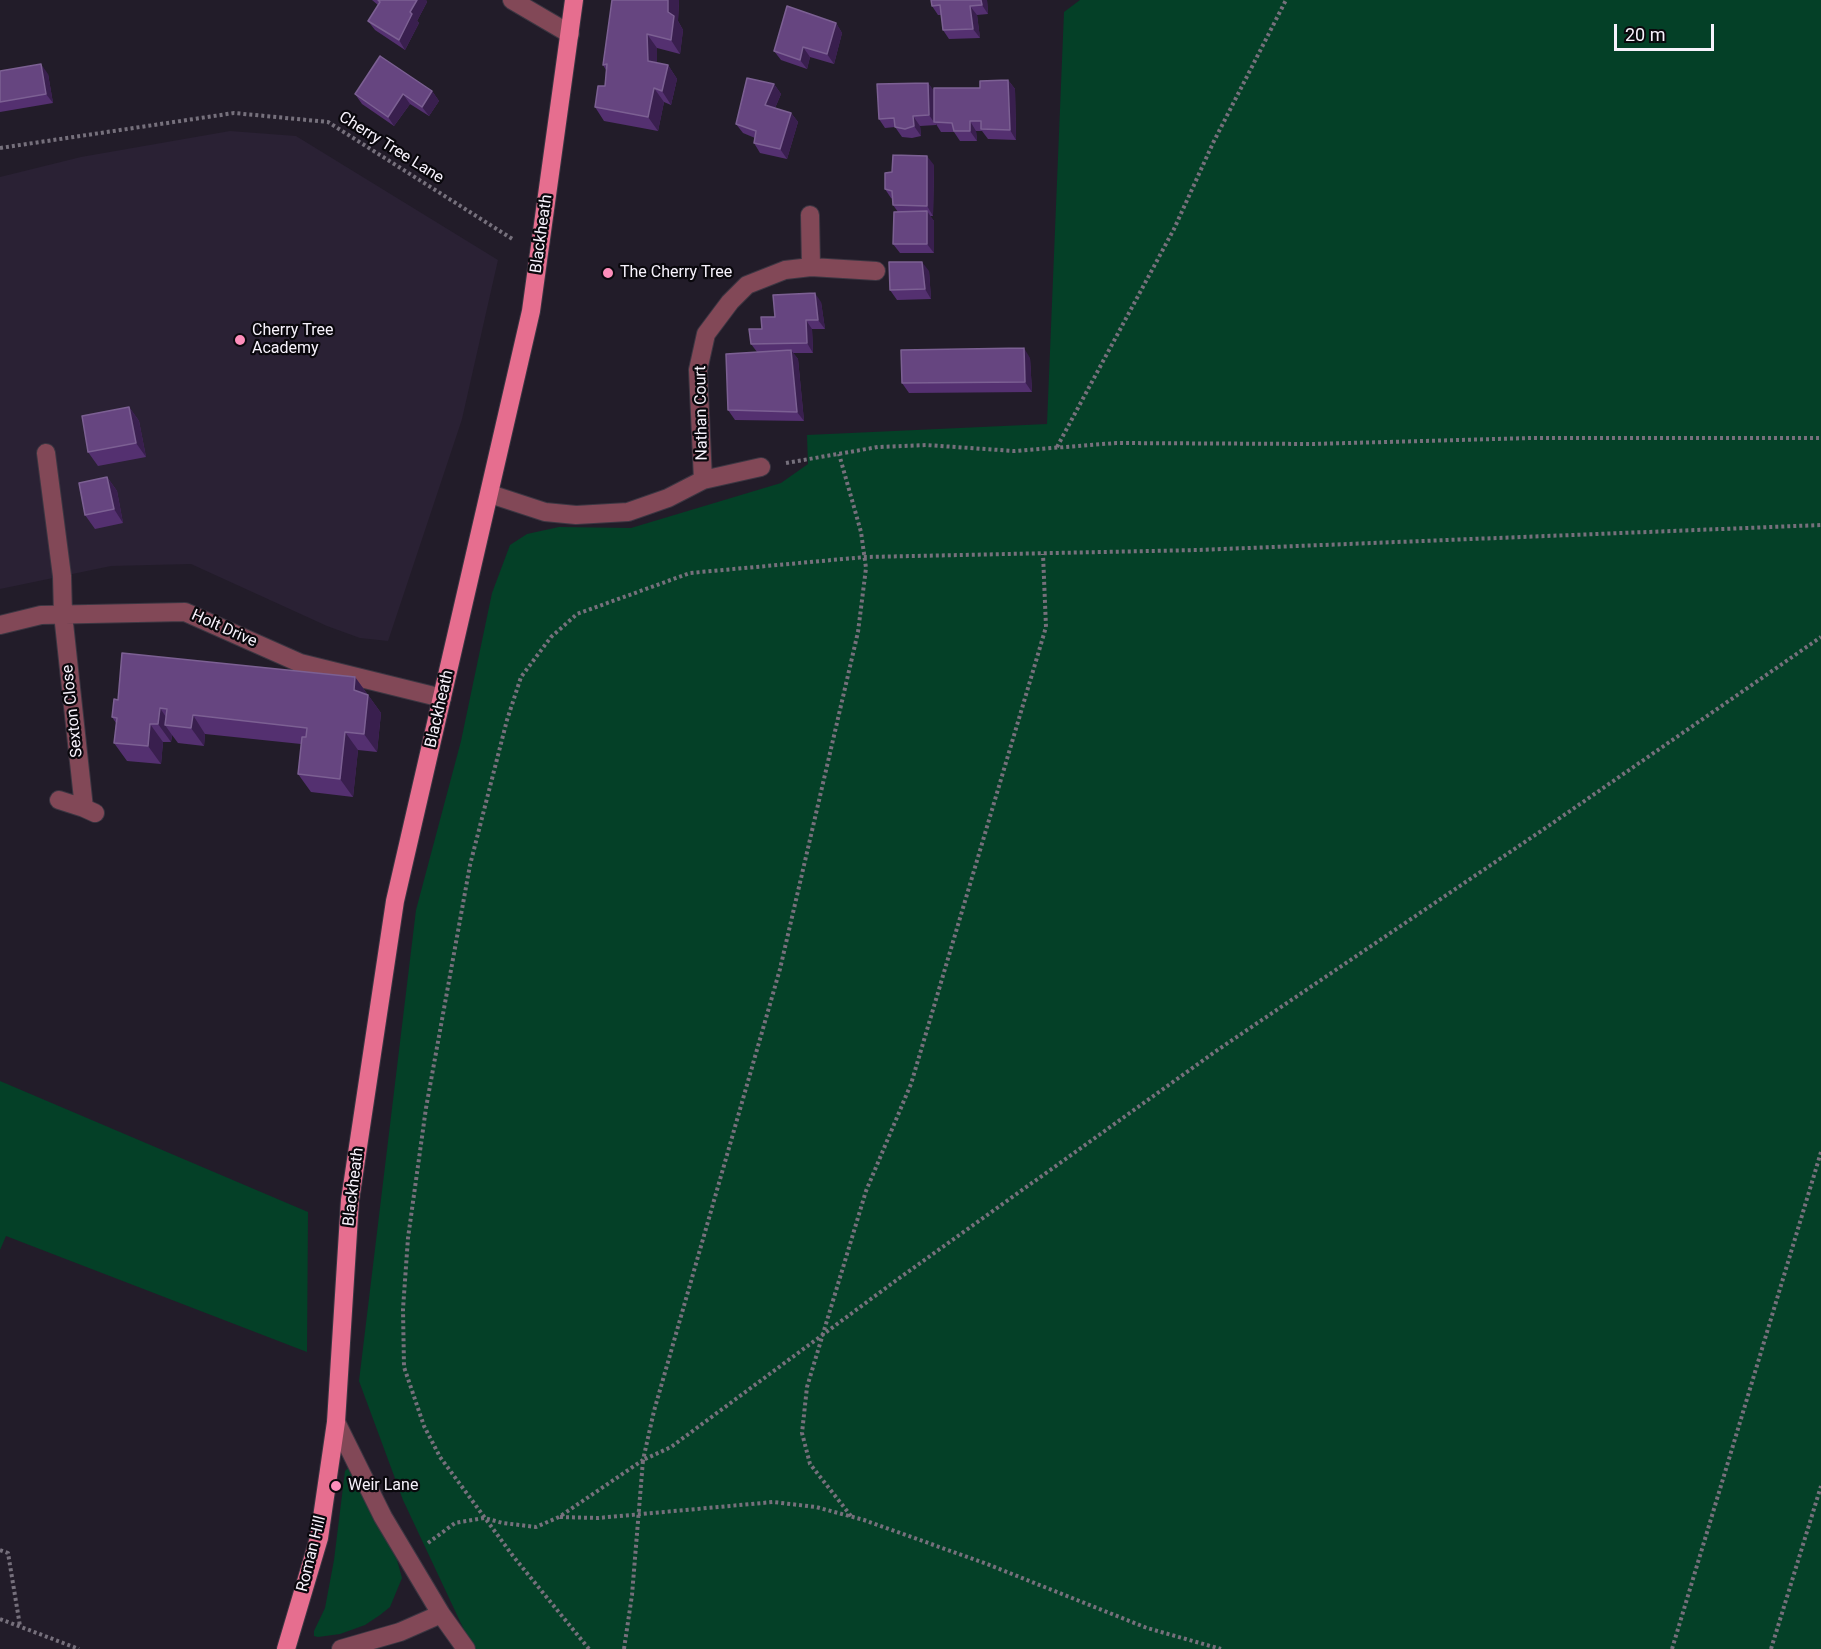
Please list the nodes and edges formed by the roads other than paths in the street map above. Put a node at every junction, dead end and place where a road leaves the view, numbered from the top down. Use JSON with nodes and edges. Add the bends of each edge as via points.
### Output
{"nodes":[{"id":1,"x":512,"y":0,"type":"edge"},
{"id":2,"x":574,"y":0,"type":"edge"},
{"id":3,"x":570,"y":34,"type":"junction"},
{"id":4,"x":810,"y":215,"type":"dead end"},
{"id":5,"x":811,"y":267,"type":"junction"},
{"id":6,"x":876,"y":271,"type":"dead end"},
{"id":7,"x":46,"y":453,"type":"dead end"},
{"id":8,"x":760,"y":466,"type":"road end"},
{"id":9,"x":704,"y":480,"type":"junction"},
{"id":10,"x":490,"y":494,"type":"junction"},
{"id":11,"x":63,"y":614,"type":"junction"},
{"id":12,"x":0,"y":625,"type":"edge"},
{"id":13,"x":442,"y":698,"type":"junction"},
{"id":14,"x":59,"y":800,"type":"dead end"},
{"id":15,"x":336,"y":1422,"type":"junction"},
{"id":16,"x":441,"y":1614,"type":"junction"},
{"id":17,"x":286,"y":1649,"type":"edge"},
{"id":18,"x":341,"y":1649,"type":"edge"},
{"id":19,"x":466,"y":1649,"type":"edge"}],
"edges":[{"from":1,"to":3,"type":"street"},
{"from":2,"to":3,"type":"main road","name":"Blackheath"},
{"from":3,"to":10,"type":"main road","name":"Blackheath","via":[[531,311]]},
{"from":4,"to":5,"type":"street"},
{"from":5,"to":6,"type":"street","name":"Nathan Court"},
{"from":5,"to":9,"type":"street","name":"Nathan Court","via":[[785,270],[747,285],[706,334],[698,370]]},
{"from":7,"to":11,"type":"street","name":"Sexton Close"},
{"from":8,"to":9,"type":"street"},
{"from":9,"to":10,"type":"street","via":[[628,512],[545,512]]},
{"from":10,"to":13,"type":"main road","name":"Blackheath"},
{"from":11,"to":12,"type":"street","name":"Holt Drive"},
{"from":11,"to":13,"type":"street","name":"Holt Drive","via":[[186,612],[300,663]]},
{"from":11,"to":14,"type":"street","name":"Sexton Close","via":[[89,811]]},
{"from":13,"to":15,"type":"main road","name":"Blackheath","via":[[395,901],[352,1188]]},
{"from":15,"to":16,"type":"street","via":[[384,1517]]},
{"from":15,"to":17,"type":"main road","name":"Roman Hill","via":[[319,1538]]},
{"from":16,"to":18,"type":"street","via":[[400,1632]]},
{"from":16,"to":19,"type":"street"}]}
